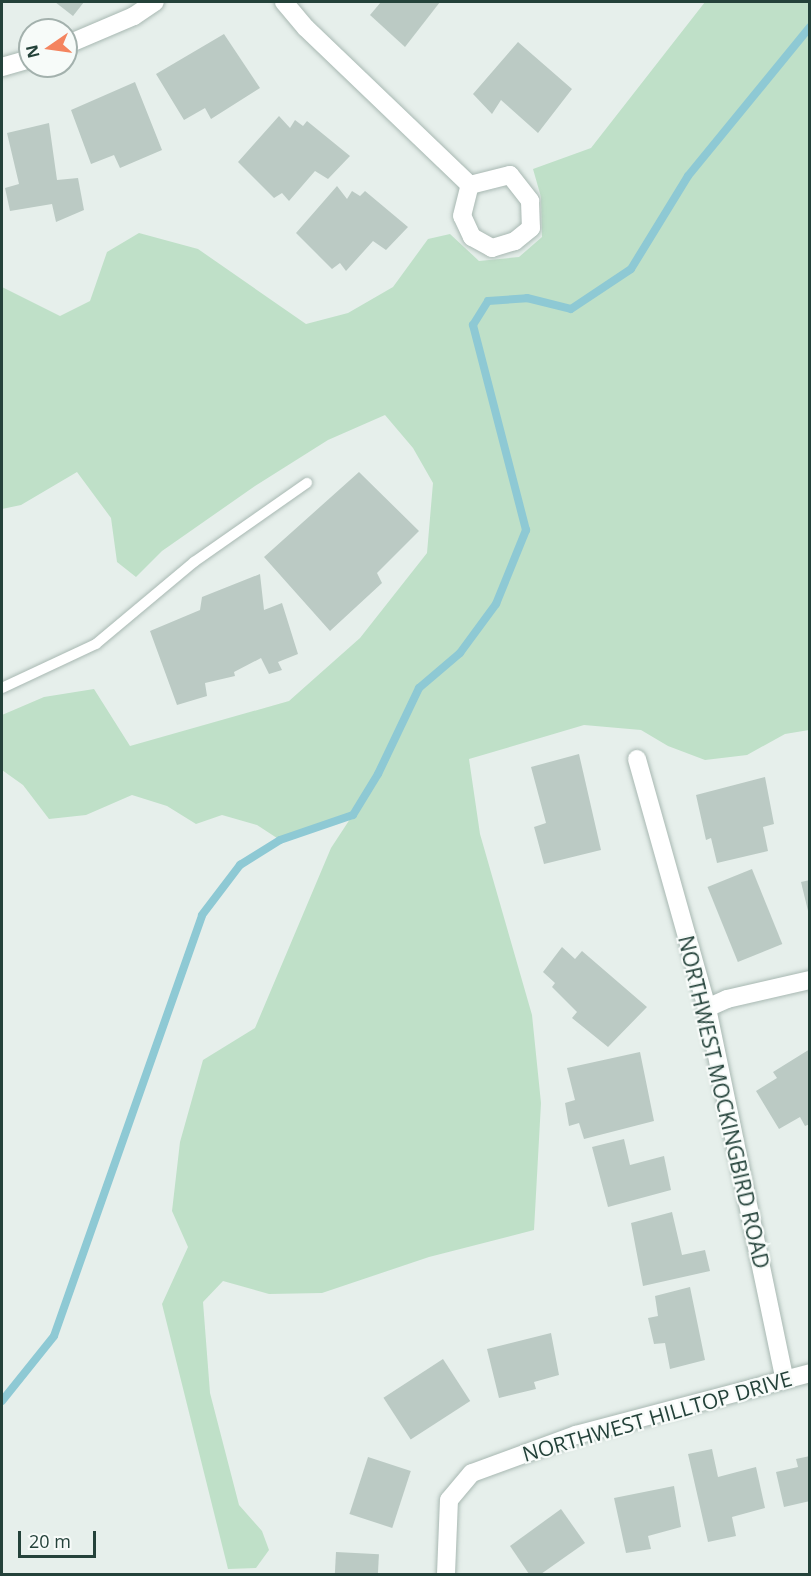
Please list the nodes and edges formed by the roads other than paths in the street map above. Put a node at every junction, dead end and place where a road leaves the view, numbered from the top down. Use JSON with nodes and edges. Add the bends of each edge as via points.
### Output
{"nodes":[{"id":1,"x":155,"y":2,"type":"edge"},
{"id":2,"x":284,"y":2,"type":"edge"},
{"id":3,"x":78,"y":40,"type":"edge"},
{"id":4,"x":18,"y":62,"type":"edge"},
{"id":5,"x":2,"y":67,"type":"edge"},
{"id":6,"x":470,"y":185,"type":"dead end"},
{"id":7,"x":307,"y":483,"type":"dead end"},
{"id":8,"x":2,"y":688,"type":"edge"},
{"id":9,"x":637,"y":759,"type":"dead end"},
{"id":10,"x":810,"y":980,"type":"edge"},
{"id":11,"x":707,"y":1008,"type":"junction"},
{"id":12,"x":810,"y":1373,"type":"edge"},
{"id":13,"x":784,"y":1378,"type":"junction"},
{"id":14,"x":446,"y":1575,"type":"edge"}],
"edges":[{"from":1,"to":3,"type":"street","via":[[134,16]]},
{"from":2,"to":6,"type":"street","via":[[306,28]]},
{"from":4,"to":5,"type":"street"},
{"from":7,"to":8,"type":"lane","via":[[194,562],[96,644]]},
{"from":9,"to":11,"type":"street","name":"NORTHWEST MOCKINGBIRD ROAD"},
{"from":10,"to":11,"type":"street","via":[[727,999]]},
{"from":11,"to":13,"type":"street","name":"NORTHWEST MOCKINGBIRD ROAD"},
{"from":12,"to":13,"type":"street","name":"NORTHWEST HILLTOP DRIVE"},
{"from":13,"to":14,"type":"street","name":"NORTHWEST HILLTOP DRIVE","via":[[576,1435],[472,1473],[449,1500]]}]}
